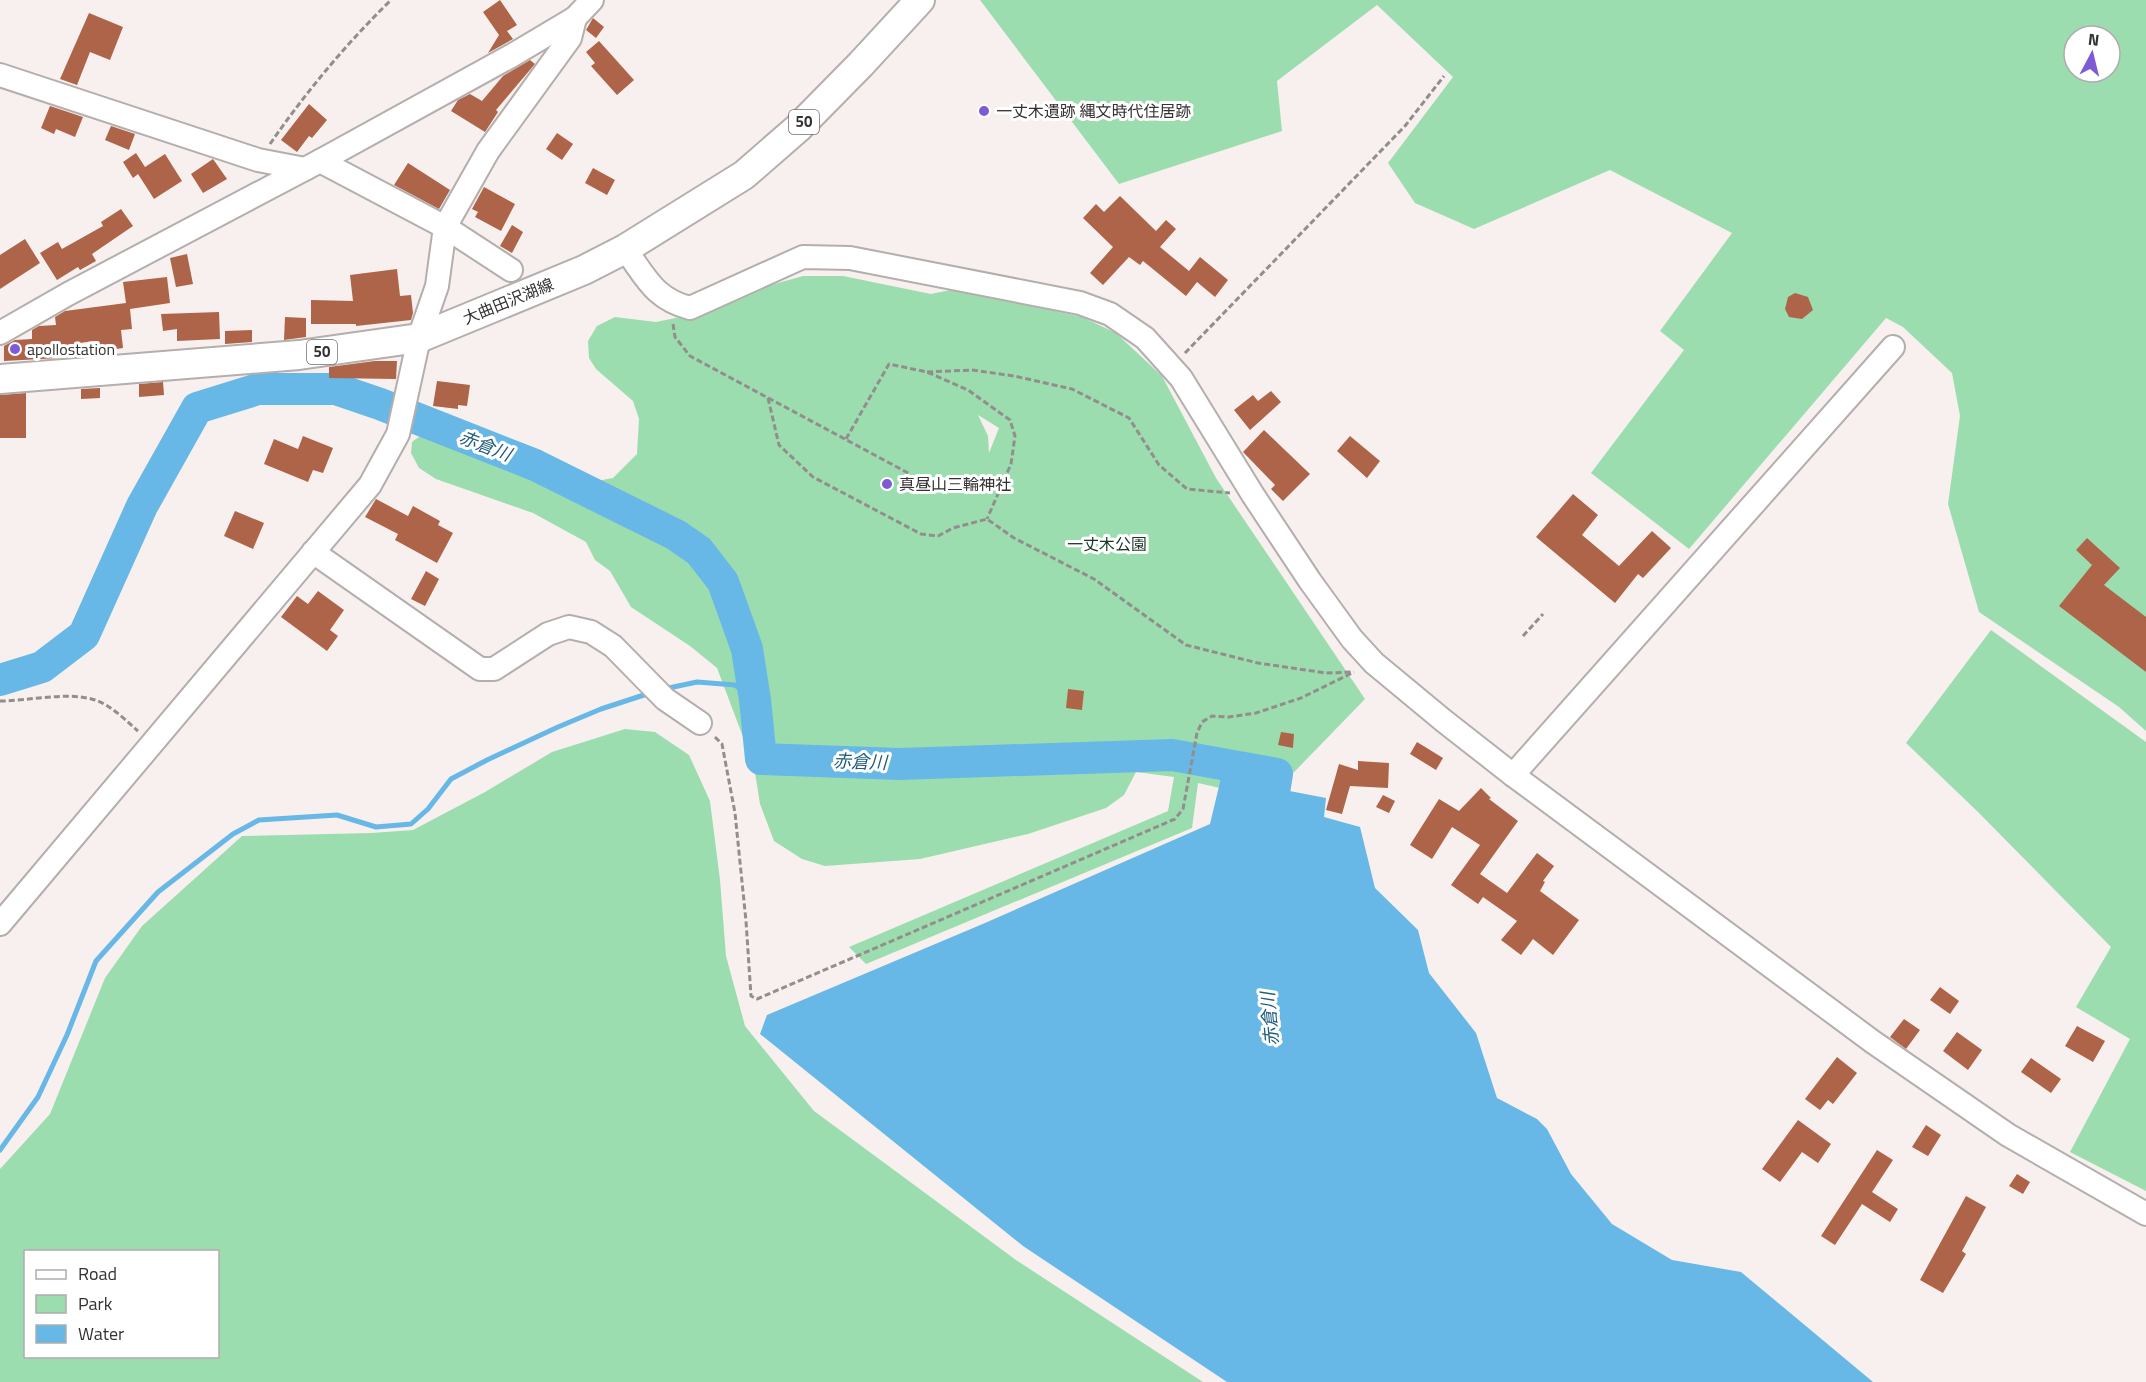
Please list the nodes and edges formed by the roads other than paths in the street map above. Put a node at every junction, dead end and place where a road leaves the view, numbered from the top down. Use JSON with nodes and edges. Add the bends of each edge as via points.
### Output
{"nodes":[{"id":1,"x":592,"y":0,"type":"edge"},
{"id":2,"x":920,"y":0,"type":"edge"},
{"id":3,"x":575,"y":18,"type":"junction"},
{"id":4,"x":0,"y":75,"type":"edge"},
{"id":5,"x":313,"y":165,"type":"junction"},
{"id":6,"x":445,"y":227,"type":"junction"},
{"id":7,"x":625,"y":249,"type":"junction"},
{"id":8,"x":511,"y":270,"type":"dead end"},
{"id":9,"x":0,"y":333,"type":"edge"},
{"id":10,"x":419,"y":338,"type":"junction"},
{"id":11,"x":1893,"y":347,"type":"dead end"},
{"id":12,"x":0,"y":379,"type":"edge"},
{"id":13,"x":314,"y":552,"type":"junction"},
{"id":14,"x":700,"y":723,"type":"road end"},
{"id":15,"x":1513,"y":775,"type":"junction"},
{"id":16,"x":0,"y":924,"type":"edge"},
{"id":17,"x":2146,"y":1214,"type":"edge"}],
"edges":[{"from":1,"to":3,"type":"street"},
{"from":2,"to":7,"type":"main road","name":"大曲田沢湖線","number":"50","via":[[798,128],[744,175]]},
{"from":3,"to":5,"type":"street"},
{"from":3,"to":6,"type":"street","via":[[570,38],[488,151]]},
{"from":4,"to":5,"type":"street","via":[[258,160]]},
{"from":5,"to":6,"type":"street"},
{"from":5,"to":9,"type":"street"},
{"from":6,"to":8,"type":"street"},
{"from":6,"to":10,"type":"street","via":[[437,286]]},
{"from":7,"to":10,"type":"main road","name":"大曲田沢湖線","number":"50","via":[[584,270]]},
{"from":7,"to":15,"type":"street","via":[[659,294],[673,304],[690,308],[803,257],[850,258],[1080,303],[1110,314],[1145,338],[1187,387],[1253,495],[1352,639],[1364,668],[1444,721]]},
{"from":10,"to":12,"type":"main road","name":"大曲田沢湖線","number":"50","via":[[299,355]]},
{"from":10,"to":13,"type":"street","via":[[398,434],[370,485]]},
{"from":11,"to":15,"type":"street"},
{"from":13,"to":14,"type":"street","via":[[480,669],[494,669],[548,634],[569,627],[591,632],[613,646],[665,699]]},
{"from":13,"to":16,"type":"street"},
{"from":15,"to":17,"type":"street","via":[[1873,1042],[2008,1136]]}]}
